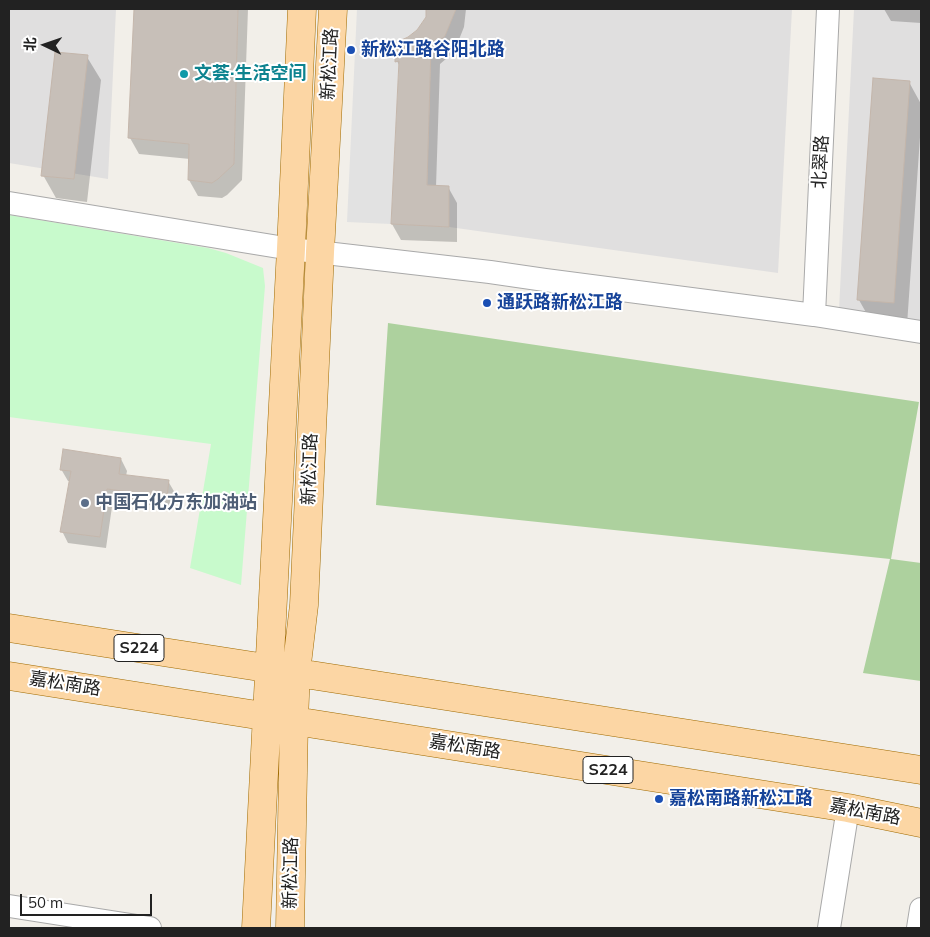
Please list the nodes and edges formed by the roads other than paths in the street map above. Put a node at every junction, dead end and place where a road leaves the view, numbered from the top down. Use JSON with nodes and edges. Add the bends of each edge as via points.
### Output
{"nodes":[{"id":1,"x":302,"y":9,"type":"edge"},
{"id":2,"x":333,"y":9,"type":"edge"},
{"id":3,"x":828,"y":9,"type":"edge"},
{"id":4,"x":9,"y":203,"type":"edge"},
{"id":5,"x":292,"y":249,"type":"junction"},
{"id":6,"x":320,"y":252,"type":"junction"},
{"id":7,"x":814,"y":315,"type":"junction"},
{"id":8,"x":921,"y":332,"type":"edge"},
{"id":9,"x":9,"y":628,"type":"edge"},
{"id":10,"x":269,"y":668,"type":"junction"},
{"id":11,"x":296,"y":672,"type":"junction"},
{"id":12,"x":9,"y":676,"type":"edge"},
{"id":13,"x":266,"y":716,"type":"junction"},
{"id":14,"x":294,"y":720,"type":"junction"},
{"id":15,"x":921,"y":770,"type":"edge"},
{"id":16,"x":848,"y":808,"type":"junction"},
{"id":17,"x":921,"y":823,"type":"edge"},
{"id":18,"x":9,"y":906,"type":"edge"},
{"id":19,"x":921,"y":909,"type":"edge"},
{"id":20,"x":150,"y":928,"type":"edge"},
{"id":21,"x":256,"y":928,"type":"edge"},
{"id":22,"x":290,"y":928,"type":"edge"},
{"id":23,"x":829,"y":928,"type":"edge"},
{"id":24,"x":918,"y":928,"type":"edge"}],
"edges":[{"from":1,"to":5,"type":"main road","name":"新松江路"},
{"from":2,"to":6,"type":"main road","name":"新松江路"},
{"from":3,"to":7,"type":"street","name":"北翠路"},
{"from":4,"to":5,"type":"street"},
{"from":5,"to":6,"type":"street"},
{"from":5,"to":10,"type":"main road","name":"新松江路"},
{"from":6,"to":7,"type":"street"},
{"from":6,"to":11,"type":"main road","name":"新松江路","via":[[304,605]]},
{"from":7,"to":8,"type":"street"},
{"from":9,"to":10,"type":"main road","number":"S224"},
{"from":10,"to":11,"type":"main road","number":"S224"},
{"from":10,"to":13,"type":"main road","name":"新松江路"},
{"from":11,"to":14,"type":"main road","name":"新松江路"},
{"from":11,"to":15,"type":"main road","number":"S224"},
{"from":12,"to":13,"type":"main road","name":"嘉松南路","number":"S224"},
{"from":13,"to":14,"type":"main road","name":"嘉松南路","number":"S224"},
{"from":13,"to":21,"type":"main road","name":"新松江路"},
{"from":14,"to":16,"type":"main road","name":"嘉松南路","number":"S224"},
{"from":14,"to":22,"type":"main road","name":"新松江路"},
{"from":16,"to":17,"type":"main road","name":"嘉松南路","number":"S224"},
{"from":16,"to":23,"type":"street"},
{"from":18,"to":20,"type":"street"},
{"from":19,"to":24,"type":"street"}]}
